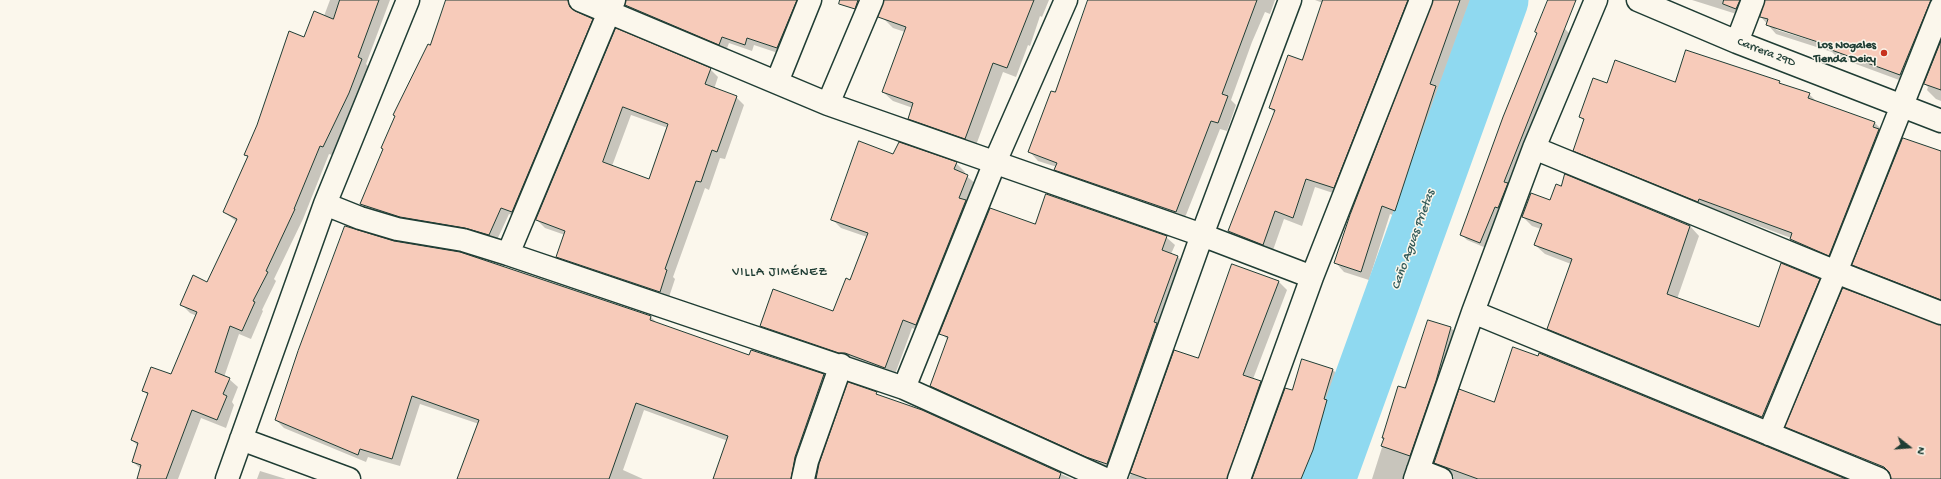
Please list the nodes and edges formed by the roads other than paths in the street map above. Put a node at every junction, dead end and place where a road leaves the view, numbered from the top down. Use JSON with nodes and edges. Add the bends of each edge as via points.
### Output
{"nodes":[{"id":1,"x":408,"y":0,"type":"edge"},
{"id":2,"x":580,"y":0,"type":"edge"},
{"id":3,"x":810,"y":0,"type":"edge"},
{"id":4,"x":872,"y":0,"type":"edge"},
{"id":5,"x":1066,"y":0,"type":"edge"},
{"id":6,"x":1290,"y":0,"type":"edge"},
{"id":7,"x":1421,"y":0,"type":"edge"},
{"id":8,"x":1596,"y":0,"type":"edge"},
{"id":9,"x":1638,"y":0,"type":"edge"},
{"id":10,"x":1753,"y":0,"type":"edge"},
{"id":11,"x":612,"y":6,"type":"edge"},
{"id":12,"x":1941,"y":7,"type":"edge"},
{"id":13,"x":1737,"y":42,"type":"junction"},
{"id":14,"x":777,"y":82,"type":"junction"},
{"id":15,"x":828,"y":104,"type":"junction"},
{"id":16,"x":1902,"y":106,"type":"junction"},
{"id":17,"x":1941,"y":121,"type":"edge"},
{"id":18,"x":1534,"y":148,"type":"junction"},
{"id":19,"x":995,"y":162,"type":"junction"},
{"id":20,"x":325,"y":204,"type":"junction"},
{"id":21,"x":1202,"y":235,"type":"junction"},
{"id":22,"x":508,"y":254,"type":"junction"},
{"id":23,"x":1836,"y":272,"type":"junction"},
{"id":24,"x":1312,"y":277,"type":"junction"},
{"id":25,"x":1473,"y":312,"type":"junction"},
{"id":26,"x":1941,"y":312,"type":"edge"},
{"id":27,"x":841,"y":365,"type":"junction"},
{"id":28,"x":904,"y":388,"type":"junction"},
{"id":29,"x":1769,"y":434,"type":"junction"},
{"id":30,"x":241,"y":439,"type":"junction"},
{"id":31,"x":1416,"y":474,"type":"edge"},
{"id":32,"x":227,"y":479,"type":"edge"},
{"id":33,"x":349,"y":479,"type":"edge"},
{"id":34,"x":803,"y":479,"type":"edge"},
{"id":35,"x":1105,"y":479,"type":"edge"},
{"id":36,"x":1115,"y":479,"type":"edge"},
{"id":37,"x":1238,"y":479,"type":"edge"},
{"id":38,"x":1441,"y":479,"type":"edge"},
{"id":39,"x":1880,"y":479,"type":"edge"}],
"edges":[{"from":1,"to":20,"type":"street"},
{"from":2,"to":11,"type":"street"},
{"from":3,"to":14,"type":"street"},
{"from":4,"to":15,"type":"street"},
{"from":5,"to":19,"type":"street"},
{"from":6,"to":21,"type":"street"},
{"from":7,"to":24,"type":"street"},
{"from":8,"to":18,"type":"street"},
{"from":9,"to":13,"type":"street","name":"Carrera 29D"},
{"from":10,"to":13,"type":"street"},
{"from":11,"to":14,"type":"street"},
{"from":11,"to":22,"type":"street"},
{"from":12,"to":16,"type":"street"},
{"from":13,"to":16,"type":"street","name":"Carrera 29D"},
{"from":14,"to":15,"type":"street"},
{"from":15,"to":19,"type":"street"},
{"from":16,"to":17,"type":"street","name":"Carrera 29D"},
{"from":16,"to":23,"type":"street"},
{"from":18,"to":23,"type":"street"},
{"from":18,"to":25,"type":"street"},
{"from":19,"to":21,"type":"street"},
{"from":19,"to":28,"type":"street"},
{"from":20,"to":22,"type":"street","via":[[397,229],[462,240]]},
{"from":20,"to":30,"type":"street"},
{"from":21,"to":24,"type":"street"},
{"from":21,"to":36,"type":"street"},
{"from":22,"to":27,"type":"street"},
{"from":23,"to":26,"type":"street"},
{"from":23,"to":29,"type":"street"},
{"from":24,"to":37,"type":"street"},
{"from":25,"to":29,"type":"street"},
{"from":25,"to":31,"type":"street"},
{"from":27,"to":28,"type":"street"},
{"from":27,"to":34,"type":"street"},
{"from":28,"to":35,"type":"street"},
{"from":29,"to":39,"type":"street"},
{"from":30,"to":32,"type":"street"},
{"from":30,"to":33,"type":"street"},
{"from":31,"to":38,"type":"street"}]}
